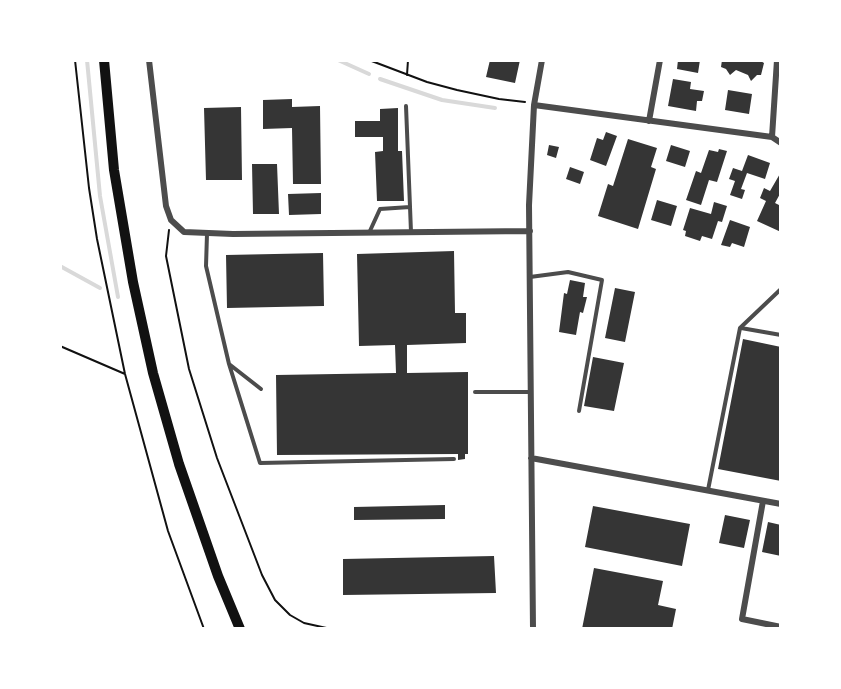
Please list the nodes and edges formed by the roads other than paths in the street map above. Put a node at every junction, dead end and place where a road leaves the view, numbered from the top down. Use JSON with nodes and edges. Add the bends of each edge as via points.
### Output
{"nodes":[{"id":1,"x":104,"y":60,"type":"edge"},
{"id":2,"x":149,"y":60,"type":"edge"},
{"id":3,"x":542,"y":60,"type":"edge"},
{"id":4,"x":660,"y":60,"type":"edge"},
{"id":5,"x":777,"y":60,"type":"edge"},
{"id":6,"x":534,"y":104,"type":"junction"},
{"id":7,"x":406,"y":106,"type":"dead end"},
{"id":8,"x":650,"y":121,"type":"junction"},
{"id":9,"x":772,"y":138,"type":"junction"},
{"id":10,"x":781,"y":143,"type":"edge"},
{"id":11,"x":410,"y":207,"type":"junction"},
{"id":12,"x":530,"y":231,"type":"junction"},
{"id":13,"x":411,"y":232,"type":"junction"},
{"id":14,"x":369,"y":233,"type":"junction"},
{"id":15,"x":207,"y":234,"type":"junction"},
{"id":16,"x":529,"y":277,"type":"junction"},
{"id":17,"x":781,"y":289,"type":"edge"},
{"id":18,"x":740,"y":328,"type":"junction"},
{"id":19,"x":781,"y":335,"type":"edge"},
{"id":20,"x":229,"y":364,"type":"junction"},
{"id":21,"x":261,"y":389,"type":"dead end"},
{"id":22,"x":475,"y":392,"type":"dead end"},
{"id":23,"x":530,"y":392,"type":"junction"},
{"id":24,"x":579,"y":411,"type":"dead end"},
{"id":25,"x":531,"y":458,"type":"junction"},
{"id":26,"x":454,"y":459,"type":"dead end"},
{"id":27,"x":708,"y":491,"type":"junction"},
{"id":28,"x":763,"y":501,"type":"junction"},
{"id":29,"x":781,"y":504,"type":"edge"},
{"id":30,"x":781,"y":627,"type":"edge"},
{"id":31,"x":240,"y":629,"type":"edge"},
{"id":32,"x":533,"y":629,"type":"edge"}],
"edges":[{"from":1,"to":31,"type":"main road","via":[[114,170],[153,373],[179,464]]},
{"from":2,"to":15,"type":"street","via":[[166,206],[171,220],[184,232]]},
{"from":3,"to":6,"type":"street"},
{"from":4,"to":8,"type":"street"},
{"from":5,"to":9,"type":"street"},
{"from":6,"to":8,"type":"street"},
{"from":6,"to":12,"type":"street"},
{"from":7,"to":11,"type":"lane"},
{"from":8,"to":9,"type":"street"},
{"from":9,"to":10,"type":"street"},
{"from":11,"to":13,"type":"lane"},
{"from":11,"to":14,"type":"lane","via":[[380,209]]},
{"from":12,"to":13,"type":"street"},
{"from":12,"to":16,"type":"street"},
{"from":13,"to":14,"type":"street"},
{"from":14,"to":15,"type":"street"},
{"from":15,"to":20,"type":"lane","via":[[206,266]]},
{"from":16,"to":23,"type":"street"},
{"from":16,"to":24,"type":"lane","via":[[568,272],[602,280]]},
{"from":17,"to":18,"type":"lane"},
{"from":18,"to":19,"type":"lane"},
{"from":18,"to":27,"type":"lane"},
{"from":20,"to":21,"type":"lane"},
{"from":20,"to":26,"type":"lane","via":[[260,463]]},
{"from":22,"to":23,"type":"lane"},
{"from":23,"to":25,"type":"street"},
{"from":25,"to":27,"type":"street"},
{"from":25,"to":32,"type":"street"},
{"from":27,"to":28,"type":"street"},
{"from":28,"to":29,"type":"street"},
{"from":28,"to":30,"type":"street","via":[[742,619]]}]}
